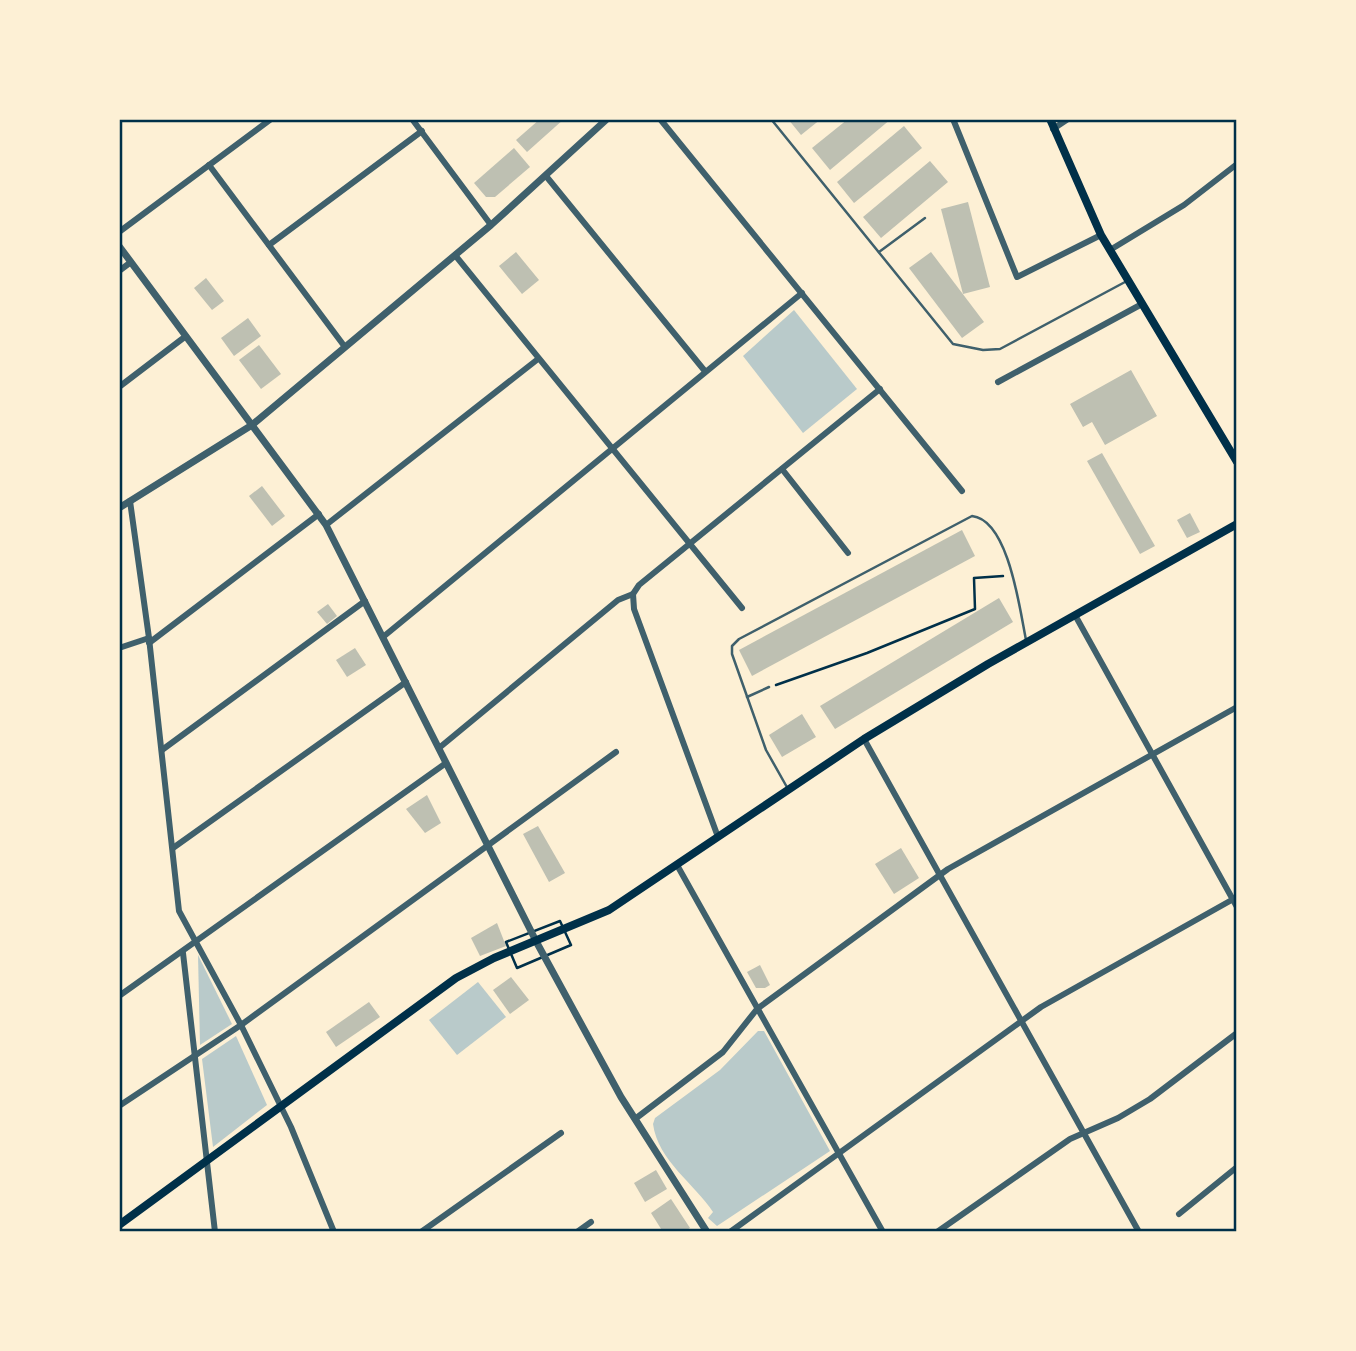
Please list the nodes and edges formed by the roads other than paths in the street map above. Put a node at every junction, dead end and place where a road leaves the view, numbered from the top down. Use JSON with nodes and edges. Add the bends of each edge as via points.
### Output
{"nodes":[{"id":1,"x":271,"y":119,"type":"edge"},
{"id":2,"x":412,"y":119,"type":"edge"},
{"id":3,"x":607,"y":119,"type":"edge"},
{"id":4,"x":660,"y":119,"type":"edge"},
{"id":5,"x":771,"y":119,"type":"edge"},
{"id":6,"x":953,"y":119,"type":"edge"},
{"id":7,"x":1050,"y":119,"type":"edge"},
{"id":8,"x":1069,"y":119,"type":"edge"},
{"id":9,"x":1053,"y":129,"type":"junction"},
{"id":10,"x":422,"y":131,"type":"junction"},
{"id":11,"x":1237,"y":164,"type":"edge"},
{"id":12,"x":209,"y":165,"type":"junction"},
{"id":13,"x":546,"y":176,"type":"junction"},
{"id":14,"x":925,"y":218,"type":"dead end"},
{"id":15,"x":491,"y":225,"type":"junction"},
{"id":16,"x":119,"y":232,"type":"edge"},
{"id":17,"x":1101,"y":235,"type":"junction"},
{"id":18,"x":269,"y":245,"type":"junction"},
{"id":19,"x":119,"y":246,"type":"edge"},
{"id":20,"x":1110,"y":250,"type":"junction"},
{"id":21,"x":879,"y":252,"type":"junction"},
{"id":22,"x":455,"y":255,"type":"junction"},
{"id":23,"x":131,"y":262,"type":"junction"},
{"id":24,"x":119,"y":271,"type":"edge"},
{"id":25,"x":1128,"y":280,"type":"junction"},
{"id":26,"x":802,"y":293,"type":"junction"},
{"id":27,"x":1142,"y":303,"type":"junction"},
{"id":28,"x":186,"y":336,"type":"junction"},
{"id":29,"x":345,"y":347,"type":"junction"},
{"id":30,"x":538,"y":359,"type":"junction"},
{"id":31,"x":704,"y":370,"type":"junction"},
{"id":32,"x":998,"y":382,"type":"dead end"},
{"id":33,"x":119,"y":387,"type":"edge"},
{"id":34,"x":880,"y":389,"type":"junction"},
{"id":35,"x":252,"y":425,"type":"junction"},
{"id":36,"x":612,"y":450,"type":"junction"},
{"id":37,"x":1237,"y":462,"type":"edge"},
{"id":38,"x":782,"y":469,"type":"junction"},
{"id":39,"x":962,"y":491,"type":"dead end"},
{"id":40,"x":130,"y":501,"type":"junction"},
{"id":41,"x":119,"y":508,"type":"edge"},
{"id":42,"x":319,"y":514,"type":"junction"},
{"id":43,"x":326,"y":524,"type":"junction"},
{"id":44,"x":1237,"y":524,"type":"edge"},
{"id":45,"x":689,"y":545,"type":"junction"},
{"id":46,"x":848,"y":553,"type":"dead end"},
{"id":47,"x":633,"y":594,"type":"junction"},
{"id":48,"x":365,"y":601,"type":"junction"},
{"id":49,"x":743,"y":608,"type":"dead end"},
{"id":50,"x":1076,"y":615,"type":"junction"},
{"id":51,"x":383,"y":637,"type":"junction"},
{"id":52,"x":149,"y":641,"type":"junction"},
{"id":53,"x":1027,"y":642,"type":"junction"},
{"id":54,"x":119,"y":648,"type":"edge"},
{"id":55,"x":406,"y":682,"type":"junction"},
{"id":56,"x":769,"y":687,"type":"road end"},
{"id":57,"x":747,"y":696,"type":"junction"},
{"id":58,"x":1237,"y":708,"type":"edge"},
{"id":59,"x":864,"y":739,"type":"junction"},
{"id":60,"x":439,"y":748,"type":"junction"},
{"id":61,"x":162,"y":750,"type":"junction"},
{"id":62,"x":616,"y":752,"type":"dead end"},
{"id":63,"x":1153,"y":754,"type":"junction"},
{"id":64,"x":446,"y":763,"type":"junction"},
{"id":65,"x":788,"y":789,"type":"junction"},
{"id":66,"x":718,"y":837,"type":"junction"},
{"id":67,"x":487,"y":843,"type":"junction"},
{"id":68,"x":173,"y":848,"type":"junction"},
{"id":69,"x":677,"y":865,"type":"junction"},
{"id":70,"x":941,"y":876,"type":"junction"},
{"id":71,"x":1235,"y":898,"type":"edge"},
{"id":72,"x":1237,"y":907,"type":"edge"},
{"id":73,"x":197,"y":943,"type":"junction"},
{"id":74,"x":537,"y":943,"type":"junction"},
{"id":75,"x":183,"y":953,"type":"junction"},
{"id":76,"x":119,"y":996,"type":"edge"},
{"id":77,"x":757,"y":1009,"type":"junction"},
{"id":78,"x":1020,"y":1021,"type":"junction"},
{"id":79,"x":241,"y":1025,"type":"junction"},
{"id":80,"x":1237,"y":1033,"type":"edge"},
{"id":81,"x":195,"y":1056,"type":"junction"},
{"id":82,"x":119,"y":1106,"type":"edge"},
{"id":83,"x":281,"y":1107,"type":"junction"},
{"id":84,"x":635,"y":1119,"type":"junction"},
{"id":85,"x":561,"y":1133,"type":"dead end"},
{"id":86,"x":1083,"y":1133,"type":"junction"},
{"id":87,"x":838,"y":1154,"type":"junction"},
{"id":88,"x":206,"y":1161,"type":"junction"},
{"id":89,"x":1237,"y":1167,"type":"edge"},
{"id":90,"x":1179,"y":1214,"type":"dead end"},
{"id":91,"x":591,"y":1222,"type":"dead end"},
{"id":92,"x":119,"y":1225,"type":"edge"},
{"id":93,"x":215,"y":1232,"type":"edge"},
{"id":94,"x":334,"y":1232,"type":"edge"},
{"id":95,"x":421,"y":1232,"type":"edge"},
{"id":96,"x":576,"y":1232,"type":"edge"},
{"id":97,"x":707,"y":1232,"type":"edge"},
{"id":98,"x":730,"y":1232,"type":"edge"},
{"id":99,"x":883,"y":1232,"type":"edge"},
{"id":100,"x":937,"y":1232,"type":"edge"},
{"id":101,"x":1139,"y":1232,"type":"edge"}],
"edges":[{"from":1,"to":12,"type":"street"},
{"from":2,"to":10,"type":"street"},
{"from":3,"to":13,"type":"street"},
{"from":4,"to":26,"type":"street"},
{"from":5,"to":21,"type":"lane"},
{"from":6,"to":17,"type":"street","via":[[1017,277]]},
{"from":7,"to":9,"type":"main road"},
{"from":8,"to":9,"type":"street"},
{"from":9,"to":17,"type":"main road"},
{"from":10,"to":15,"type":"street"},
{"from":10,"to":18,"type":"street"},
{"from":11,"to":20,"type":"street","via":[[1184,205]]},
{"from":12,"to":16,"type":"street"},
{"from":12,"to":18,"type":"street"},
{"from":13,"to":15,"type":"street"},
{"from":13,"to":31,"type":"street"},
{"from":14,"to":21,"type":"lane"},
{"from":15,"to":22,"type":"street"},
{"from":17,"to":20,"type":"main road"},
{"from":18,"to":29,"type":"street"},
{"from":19,"to":23,"type":"street"},
{"from":20,"to":25,"type":"main road"},
{"from":21,"to":25,"type":"lane","via":[[947,339],[960,347],[983,350],[1000,349]]},
{"from":22,"to":29,"type":"street"},
{"from":22,"to":30,"type":"street"},
{"from":23,"to":24,"type":"street"},
{"from":23,"to":28,"type":"street"},
{"from":25,"to":27,"type":"main road"},
{"from":26,"to":31,"type":"street"},
{"from":26,"to":34,"type":"street"},
{"from":27,"to":32,"type":"street"},
{"from":27,"to":37,"type":"main road"},
{"from":28,"to":33,"type":"street"},
{"from":28,"to":35,"type":"street"},
{"from":29,"to":35,"type":"street"},
{"from":30,"to":36,"type":"street"},
{"from":30,"to":43,"type":"street"},
{"from":31,"to":36,"type":"street"},
{"from":34,"to":38,"type":"street"},
{"from":34,"to":39,"type":"street"},
{"from":35,"to":40,"type":"street"},
{"from":35,"to":42,"type":"street"},
{"from":36,"to":45,"type":"street"},
{"from":36,"to":51,"type":"street"},
{"from":38,"to":45,"type":"street"},
{"from":38,"to":46,"type":"street"},
{"from":40,"to":41,"type":"street"},
{"from":40,"to":52,"type":"street"},
{"from":42,"to":43,"type":"street"},
{"from":42,"to":52,"type":"street"},
{"from":43,"to":48,"type":"street"},
{"from":44,"to":50,"type":"main road"},
{"from":45,"to":47,"type":"street"},
{"from":45,"to":49,"type":"street"},
{"from":47,"to":60,"type":"street","via":[[618,600]]},
{"from":47,"to":66,"type":"street","via":[[634,609]]},
{"from":48,"to":51,"type":"street"},
{"from":48,"to":61,"type":"street"},
{"from":50,"to":53,"type":"main road"},
{"from":50,"to":63,"type":"street"},
{"from":51,"to":55,"type":"street"},
{"from":52,"to":54,"type":"street"},
{"from":52,"to":61,"type":"street"},
{"from":53,"to":57,"type":"lane","via":[[1007,553],[986,523],[977,516],[967,517],[735,642],[732,654]]},
{"from":53,"to":59,"type":"main road"},
{"from":55,"to":60,"type":"street"},
{"from":55,"to":68,"type":"street"},
{"from":56,"to":57,"type":"lane"},
{"from":57,"to":65,"type":"lane","via":[[766,750]]},
{"from":58,"to":63,"type":"street"},
{"from":59,"to":65,"type":"main road"},
{"from":59,"to":70,"type":"street"},
{"from":60,"to":64,"type":"street"},
{"from":61,"to":68,"type":"street"},
{"from":62,"to":67,"type":"street"},
{"from":63,"to":70,"type":"street"},
{"from":63,"to":71,"type":"street"},
{"from":64,"to":67,"type":"street"},
{"from":64,"to":73,"type":"street"},
{"from":65,"to":66,"type":"main road"},
{"from":66,"to":69,"type":"main road"},
{"from":67,"to":74,"type":"street"},
{"from":67,"to":79,"type":"street"},
{"from":68,"to":73,"type":"street","via":[[179,911]]},
{"from":69,"to":74,"type":"main road","via":[[609,910]]},
{"from":69,"to":77,"type":"street"},
{"from":70,"to":77,"type":"street"},
{"from":70,"to":78,"type":"street"},
{"from":71,"to":72,"type":"street"},
{"from":71,"to":78,"type":"street"},
{"from":73,"to":75,"type":"street"},
{"from":73,"to":79,"type":"street"},
{"from":74,"to":83,"type":"main road","via":[[457,978]]},
{"from":74,"to":84,"type":"street"},
{"from":75,"to":76,"type":"street"},
{"from":75,"to":81,"type":"street"},
{"from":77,"to":84,"type":"street","via":[[723,1052]]},
{"from":77,"to":87,"type":"street"},
{"from":78,"to":86,"type":"street"},
{"from":78,"to":87,"type":"street"},
{"from":79,"to":81,"type":"street"},
{"from":79,"to":83,"type":"street"},
{"from":80,"to":86,"type":"street","via":[[1130,1112]]},
{"from":81,"to":82,"type":"street"},
{"from":81,"to":88,"type":"street"},
{"from":83,"to":88,"type":"main road"},
{"from":83,"to":94,"type":"street"},
{"from":84,"to":97,"type":"street"},
{"from":85,"to":95,"type":"street"},
{"from":86,"to":100,"type":"street"},
{"from":86,"to":101,"type":"street"},
{"from":87,"to":98,"type":"street"},
{"from":87,"to":99,"type":"street"},
{"from":88,"to":92,"type":"main road"},
{"from":88,"to":93,"type":"street"},
{"from":89,"to":90,"type":"street"},
{"from":91,"to":96,"type":"street"}]}
